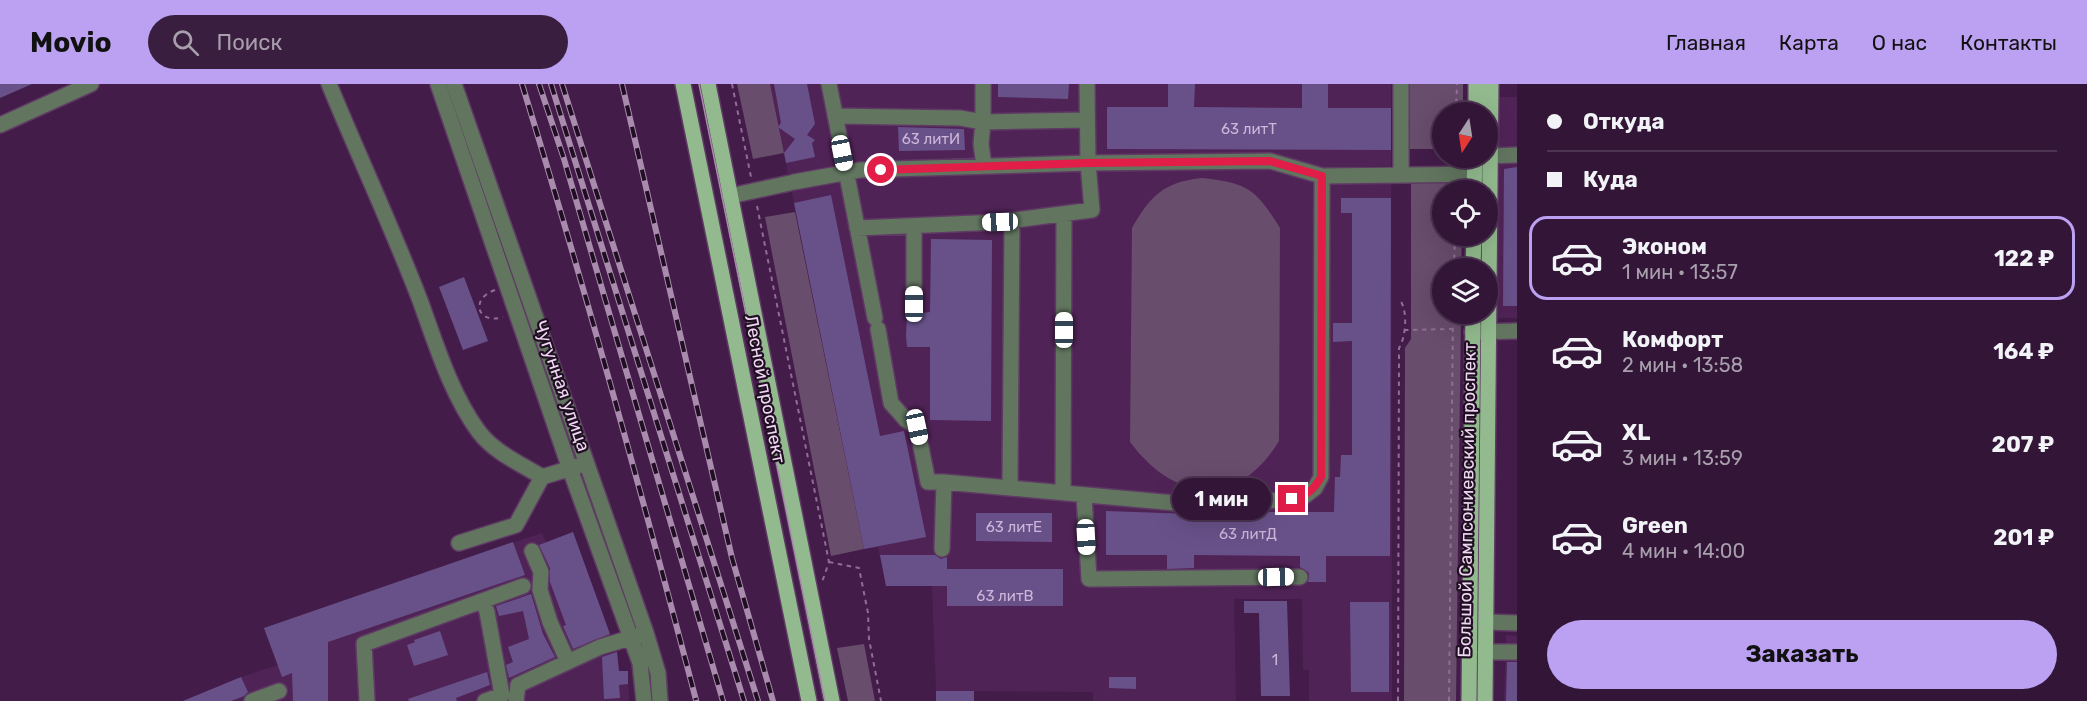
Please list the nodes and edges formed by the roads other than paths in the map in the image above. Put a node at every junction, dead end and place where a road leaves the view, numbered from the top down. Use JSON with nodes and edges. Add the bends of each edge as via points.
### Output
{"nodes":[{"id":1,"x":91,"y":84,"type":"edge"},
{"id":2,"x":329,"y":84,"type":"edge"},
{"id":3,"x":438,"y":84,"type":"edge"},
{"id":4,"x":454,"y":84,"type":"edge"},
{"id":5,"x":683,"y":84,"type":"edge"},
{"id":6,"x":708,"y":84,"type":"edge"},
{"id":7,"x":829,"y":84,"type":"edge"},
{"id":8,"x":983,"y":84,"type":"edge"},
{"id":9,"x":1087,"y":84,"type":"edge"},
{"id":10,"x":1401,"y":84,"type":"edge"},
{"id":11,"x":1476,"y":84,"type":"edge"},
{"id":12,"x":1491,"y":84,"type":"edge"},
{"id":13,"x":1476,"y":102,"type":"edge"},
{"id":14,"x":1490,"y":102,"type":"edge"},
{"id":15,"x":835,"y":116,"type":"junction"},
{"id":16,"x":1087,"y":120,"type":"junction"},
{"id":17,"x":983,"y":122,"type":"junction"},
{"id":18,"x":0,"y":125,"type":"edge"},
{"id":19,"x":1517,"y":155,"type":"edge"},
{"id":20,"x":1498,"y":156,"type":"edge"},
{"id":21,"x":1088,"y":163,"type":"junction"},
{"id":22,"x":984,"y":166,"type":"junction"},
{"id":23,"x":1475,"y":168,"type":"edge"},
{"id":24,"x":1490,"y":168,"type":"edge"},
{"id":25,"x":846,"y":172,"type":"junction"},
{"id":26,"x":1475,"y":173,"type":"junction"},
{"id":27,"x":1491,"y":174,"type":"junction"},
{"id":28,"x":1401,"y":175,"type":"junction"},
{"id":29,"x":1322,"y":176,"type":"junction"},
{"id":30,"x":1475,"y":180,"type":"edge"},
{"id":31,"x":730,"y":196,"type":"junction"},
{"id":32,"x":1064,"y":214,"type":"junction"},
{"id":33,"x":1012,"y":221,"type":"junction"},
{"id":34,"x":914,"y":226,"type":"junction"},
{"id":35,"x":857,"y":228,"type":"junction"},
{"id":36,"x":914,"y":304,"type":"dead end"},
{"id":37,"x":1472,"y":324,"type":"edge"},
{"id":38,"x":1489,"y":331,"type":"junction"},
{"id":39,"x":1517,"y":331,"type":"edge"},
{"id":40,"x":1472,"y":332,"type":"junction"},
{"id":41,"x":769,"y":391,"type":"junction"},
{"id":42,"x":747,"y":395,"type":"junction"},
{"id":43,"x":586,"y":463,"type":"junction"},
{"id":44,"x":570,"y":469,"type":"junction"},
{"id":45,"x":542,"y":477,"type":"junction"},
{"id":46,"x":944,"y":482,"type":"junction"},
{"id":47,"x":1010,"y":488,"type":"junction"},
{"id":48,"x":1064,"y":493,"type":"junction"},
{"id":49,"x":1084,"y":495,"type":"junction"},
{"id":50,"x":459,"y":543,"type":"dead end"},
{"id":51,"x":942,"y":549,"type":"dead end"},
{"id":52,"x":532,"y":551,"type":"dead end"},
{"id":53,"x":1300,"y":577,"type":"dead end"},
{"id":54,"x":523,"y":586,"type":"dead end"},
{"id":55,"x":483,"y":601,"type":"junction"},
{"id":56,"x":1486,"y":622,"type":"junction"},
{"id":57,"x":1517,"y":622,"type":"edge"},
{"id":58,"x":639,"y":636,"type":"junction"},
{"id":59,"x":1485,"y":652,"type":"junction"},
{"id":60,"x":1517,"y":652,"type":"edge"},
{"id":61,"x":568,"y":663,"type":"junction"},
{"id":62,"x":279,"y":691,"type":"dead end"},
{"id":63,"x":252,"y":701,"type":"edge"},
{"id":64,"x":367,"y":701,"type":"edge"},
{"id":65,"x":485,"y":701,"type":"edge"},
{"id":66,"x":516,"y":701,"type":"edge"},
{"id":67,"x":644,"y":701,"type":"edge"},
{"id":68,"x":660,"y":701,"type":"edge"},
{"id":69,"x":809,"y":701,"type":"edge"},
{"id":70,"x":832,"y":701,"type":"edge"},
{"id":71,"x":1469,"y":701,"type":"edge"},
{"id":72,"x":1485,"y":701,"type":"edge"}],
"edges":[{"from":1,"to":18,"type":"street"},
{"from":2,"to":45,"type":"street","via":[[434,343],[468,416],[496,448]]},
{"from":3,"to":44,"type":"street","name":"Чугунная улица"},
{"from":4,"to":43,"type":"street","name":"Чугунная улица"},
{"from":5,"to":42,"type":"main road","name":"Лесной проспект"},
{"from":6,"to":31,"type":"main road","name":"Лесной проспект"},
{"from":7,"to":15,"type":"street"},
{"from":8,"to":17,"type":"street"},
{"from":9,"to":16,"type":"street"},
{"from":10,"to":28,"type":"street"},
{"from":11,"to":13,"type":"main road"},
{"from":12,"to":14,"type":"main road","name":"Большой Сампсониевский проспект"},
{"from":15,"to":17,"type":"street","via":[[960,118]]},
{"from":15,"to":25,"type":"street"},
{"from":16,"to":17,"type":"street"},
{"from":16,"to":21,"type":"street"},
{"from":17,"to":22,"type":"street"},
{"from":19,"to":20,"type":"street"},
{"from":21,"to":22,"type":"street"},
{"from":21,"to":29,"type":"street","via":[[1270,161]]},
{"from":21,"to":32,"type":"street","via":[[1092,210]]},
{"from":22,"to":25,"type":"street"},
{"from":23,"to":26,"type":"main road"},
{"from":24,"to":27,"type":"main road","name":"Большой Сампсониевский проспект"},
{"from":25,"to":31,"type":"street"},
{"from":25,"to":35,"type":"street"},
{"from":26,"to":27,"type":"street"},
{"from":26,"to":28,"type":"street"},
{"from":26,"to":30,"type":"main road"},
{"from":27,"to":38,"type":"main road","name":"Большой Сампсониевский проспект"},
{"from":28,"to":29,"type":"street"},
{"from":29,"to":49,"type":"street","via":[[1321,477],[1315,488],[1292,499],[1220,505]]},
{"from":31,"to":41,"type":"main road","name":"Лесной проспект"},
{"from":32,"to":33,"type":"street"},
{"from":32,"to":48,"type":"street"},
{"from":33,"to":34,"type":"street"},
{"from":33,"to":47,"type":"street"},
{"from":34,"to":35,"type":"street"},
{"from":34,"to":36,"type":"street"},
{"from":35,"to":46,"type":"street","via":[[891,403],[917,427],[928,482]]},
{"from":37,"to":40,"type":"main road","name":"Большой Сампсониевский проспект"},
{"from":38,"to":39,"type":"street"},
{"from":38,"to":40,"type":"street"},
{"from":38,"to":56,"type":"main road","name":"Большой Сампсониевский проспект"},
{"from":40,"to":71,"type":"main road","name":"Большой Сампсониевский проспект"},
{"from":41,"to":42,"type":"main road"},
{"from":41,"to":70,"type":"main road","name":"Лесной проспект"},
{"from":42,"to":69,"type":"main road","name":"Лесной проспект"},
{"from":43,"to":44,"type":"street"},
{"from":43,"to":58,"type":"street","name":"Чугунная улица"},
{"from":44,"to":45,"type":"street"},
{"from":44,"to":58,"type":"street","name":"Чугунная улица"},
{"from":45,"to":50,"type":"street","via":[[516,525]]},
{"from":46,"to":47,"type":"street"},
{"from":46,"to":51,"type":"street"},
{"from":47,"to":48,"type":"street"},
{"from":48,"to":49,"type":"street"},
{"from":49,"to":53,"type":"street","via":[[1089,579]]},
{"from":52,"to":61,"type":"street","via":[[541,572],[543,600]]},
{"from":54,"to":55,"type":"street"},
{"from":55,"to":64,"type":"street","via":[[364,644]]},
{"from":55,"to":65,"type":"street","via":[[502,695]]},
{"from":56,"to":57,"type":"street"},
{"from":56,"to":59,"type":"main road","name":"Большой Сампсониевский проспект"},
{"from":58,"to":61,"type":"street","via":[[600,647]]},
{"from":58,"to":67,"type":"street","name":"Чугунная улица"},
{"from":58,"to":68,"type":"street","name":"Чугунная улица","via":[[658,673]]},
{"from":59,"to":60,"type":"street"},
{"from":59,"to":72,"type":"main road","name":"Большой Сампсониевский проспект"},
{"from":61,"to":66,"type":"street","via":[[518,685]]},
{"from":62,"to":63,"type":"street"}]}
